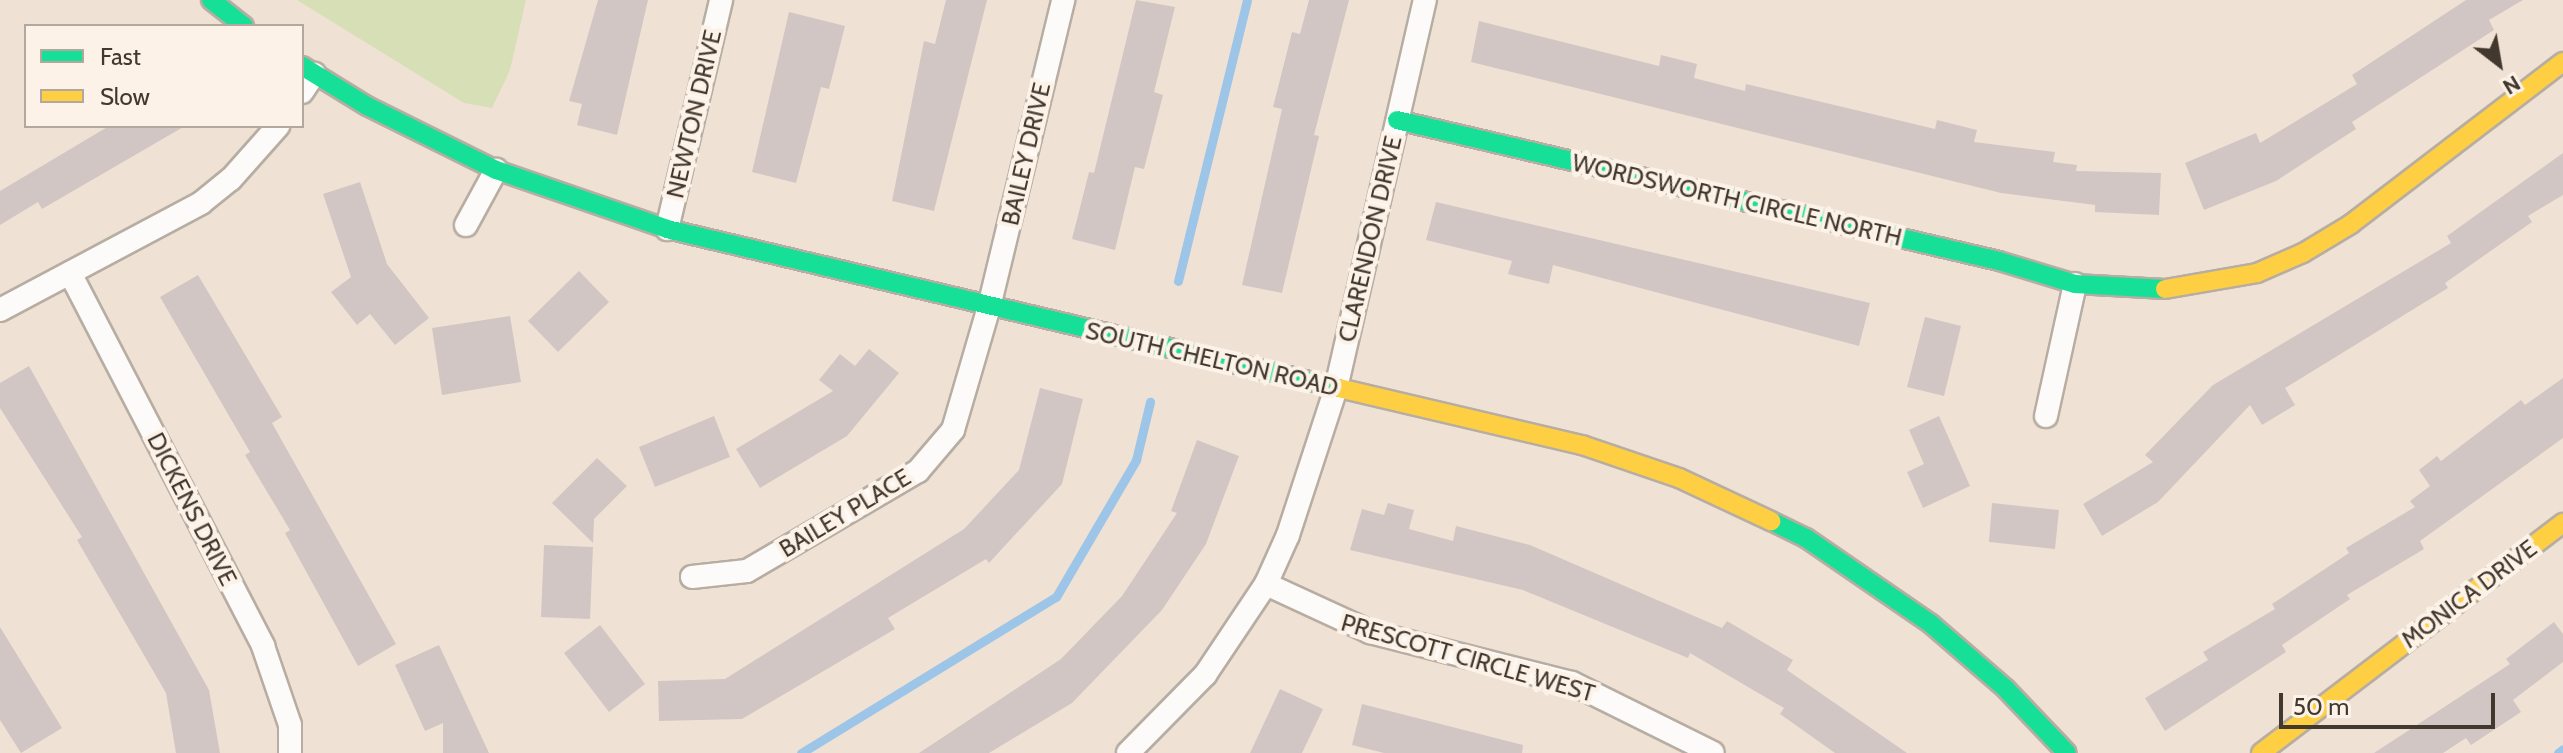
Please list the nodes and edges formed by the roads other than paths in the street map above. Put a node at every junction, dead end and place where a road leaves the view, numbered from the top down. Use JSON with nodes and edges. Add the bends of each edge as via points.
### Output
{"nodes":[{"id":1,"x":211,"y":0,"type":"edge"},
{"id":2,"x":721,"y":0,"type":"edge"},
{"id":3,"x":1063,"y":0,"type":"edge"},
{"id":4,"x":1425,"y":0,"type":"edge"},
{"id":5,"x":241,"y":24,"type":"edge"},
{"id":6,"x":2563,"y":62,"type":"edge"},
{"id":7,"x":306,"y":77,"type":"edge"},
{"id":8,"x":1397,"y":120,"type":"junction"},
{"id":9,"x":276,"y":128,"type":"edge"},
{"id":10,"x":496,"y":170,"type":"junction"},
{"id":11,"x":466,"y":225,"type":"dead end"},
{"id":12,"x":667,"y":229,"type":"junction"},
{"id":13,"x":70,"y":273,"type":"junction"},
{"id":14,"x":2075,"y":284,"type":"junction"},
{"id":15,"x":989,"y":307,"type":"junction"},
{"id":16,"x":0,"y":310,"type":"edge"},
{"id":17,"x":1336,"y":388,"type":"junction"},
{"id":18,"x":2046,"y":416,"type":"dead end"},
{"id":19,"x":2563,"y":523,"type":"edge"},
{"id":20,"x":692,"y":577,"type":"dead end"},
{"id":21,"x":1266,"y":584,"type":"junction"},
{"id":22,"x":1141,"y":749,"type":"edge"},
{"id":23,"x":290,"y":753,"type":"edge"},
{"id":24,"x":1713,"y":753,"type":"edge"},
{"id":25,"x":2067,"y":753,"type":"edge"},
{"id":26,"x":2261,"y":753,"type":"edge"}],
"edges":[{"from":1,"to":5,"type":"main road"},
{"from":2,"to":12,"type":"street","name":"NEWTON DRIVE"},
{"from":3,"to":15,"type":"street","name":"BAILEY DRIVE"},
{"from":4,"to":8,"type":"street","name":"CLARENDON DRIVE"},
{"from":6,"to":14,"type":"main road","name":"WORDSWORTH CIRCLE NORTH","via":[[2351,224],[2303,253],[2210,284],[2120,290]]},
{"from":7,"to":10,"type":"main road","name":"SOUTH CHELTON ROAD"},
{"from":8,"to":14,"type":"main road","name":"WORDSWORTH CIRCLE NORTH","via":[[1999,261]]},
{"from":8,"to":17,"type":"street","name":"CLARENDON DRIVE"},
{"from":9,"to":13,"type":"street","via":[[231,179],[201,203]]},
{"from":10,"to":11,"type":"street"},
{"from":10,"to":12,"type":"main road","name":"SOUTH CHELTON ROAD"},
{"from":12,"to":15,"type":"main road","name":"SOUTH CHELTON ROAD"},
{"from":13,"to":16,"type":"street"},
{"from":13,"to":23,"type":"street","name":"DICKENS DRIVE","via":[[263,646],[290,725]]},
{"from":14,"to":18,"type":"street"},
{"from":15,"to":17,"type":"main road","name":"SOUTH CHELTON ROAD"},
{"from":15,"to":20,"type":"street","name":"BAILEY PLACE","via":[[953,430],[918,471],[747,571]]},
{"from":17,"to":21,"type":"street","name":"CLARENDON DRIVE","via":[[1309,480]]},
{"from":17,"to":25,"type":"main road","name":"SOUTH CHELTON ROAD","via":[[1582,445],[1741,505],[1806,538],[1931,624],[2006,689]]},
{"from":19,"to":26,"type":"main road","name":"MONICA DRIVE"},
{"from":21,"to":22,"type":"street","name":"CLARENDON DRIVE","via":[[1205,675]]},
{"from":21,"to":24,"type":"street","name":"PRESCOTT CIRCLE WEST","via":[[1370,632],[1572,683]]}]}
